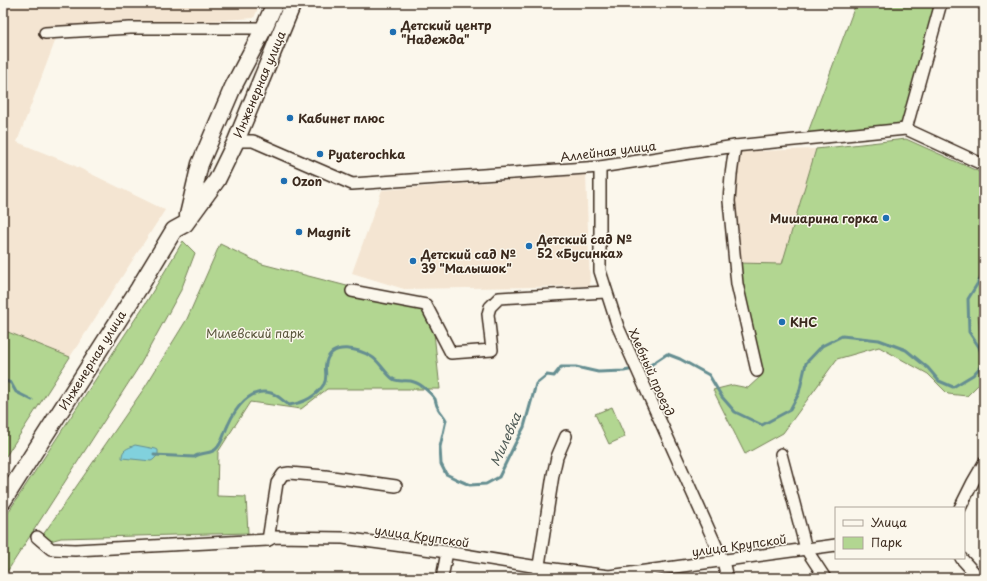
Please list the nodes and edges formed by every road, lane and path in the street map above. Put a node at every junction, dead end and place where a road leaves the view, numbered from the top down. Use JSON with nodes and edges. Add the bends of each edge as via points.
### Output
{"nodes":[{"id":1,"x":275,"y":3,"type":"edge"},
{"id":2,"x":293,"y":3,"type":"edge"},
{"id":3,"x":941,"y":3,"type":"edge"},
{"id":4,"x":264,"y":28,"type":"junction"},
{"id":5,"x":45,"y":33,"type":"dead end"},
{"id":6,"x":906,"y":130,"type":"junction"},
{"id":7,"x":236,"y":140,"type":"junction"},
{"id":8,"x":735,"y":146,"type":"junction"},
{"id":9,"x":200,"y":164,"type":"junction"},
{"id":10,"x":984,"y":165,"type":"edge"},
{"id":11,"x":600,"y":167,"type":"junction"},
{"id":12,"x":217,"y":180,"type":"junction"},
{"id":13,"x":185,"y":224,"type":"junction"},
{"id":14,"x":352,"y":291,"type":"dead end"},
{"id":15,"x":606,"y":292,"type":"junction"},
{"id":16,"x":757,"y":371,"type":"dead end"},
{"id":17,"x":566,"y":436,"type":"dead end"},
{"id":18,"x":781,"y":454,"type":"dead end"},
{"id":19,"x":984,"y":463,"type":"edge"},
{"id":20,"x":396,"y":486,"type":"dead end"},
{"id":21,"x":3,"y":501,"type":"edge"},
{"id":22,"x":960,"y":507,"type":"edge"},
{"id":23,"x":37,"y":537,"type":"dead end"},
{"id":24,"x":268,"y":540,"type":"junction"},
{"id":25,"x":835,"y":545,"type":"edge"},
{"id":26,"x":806,"y":549,"type":"junction"},
{"id":27,"x":447,"y":552,"type":"junction"},
{"id":28,"x":962,"y":559,"type":"edge"},
{"id":29,"x":723,"y":561,"type":"junction"},
{"id":30,"x":538,"y":573,"type":"edge"},
{"id":31,"x":623,"y":576,"type":"edge"},
{"id":32,"x":442,"y":578,"type":"edge"},
{"id":33,"x":727,"y":578,"type":"edge"},
{"id":34,"x":825,"y":578,"type":"edge"},
{"id":35,"x":980,"y":578,"type":"edge"}],
"edges":[{"from":1,"to":4,"type":"main road","name":"Инженерная улица"},
{"from":2,"to":7,"type":"main road","name":"Инженерная улица"},
{"from":3,"to":6,"type":"street"},
{"from":4,"to":5,"type":"street","via":[[130,28]]},
{"from":4,"to":9,"type":"main road","name":"Инженерная улица","via":[[232,87]]},
{"from":6,"to":8,"type":"street","name":"Аллейная улица"},
{"from":6,"to":10,"type":"street","name":"Аллейная улица"},
{"from":7,"to":11,"type":"street","name":"Аллейная улица","via":[[253,141],[352,184]]},
{"from":7,"to":12,"type":"main road","name":"Инженерная улица"},
{"from":8,"to":11,"type":"street","name":"Аллейная улица"},
{"from":8,"to":16,"type":"street","via":[[729,188],[730,216],[737,284]]},
{"from":9,"to":12,"type":"main road","via":[[202,170]]},
{"from":9,"to":13,"type":"main road","name":"Инженерная улица"},
{"from":11,"to":15,"type":"street","name":"Хлебный проезд","via":[[600,271]]},
{"from":12,"to":13,"type":"main road","name":"Инженерная улица"},
{"from":13,"to":21,"type":"main road","name":"Инженерная улица","via":[[174,230]]},
{"from":14,"to":15,"type":"street","via":[[426,305],[451,353],[492,350],[488,314],[490,307],[499,298]]},
{"from":15,"to":29,"type":"street","name":"Хлебный проезд","via":[[640,377]]},
{"from":17,"to":30,"type":"street","via":[[553,475]]},
{"from":18,"to":26,"type":"street"},
{"from":19,"to":22,"type":"street"},
{"from":20,"to":24,"type":"street","via":[[289,472],[284,474],[276,483]]},
{"from":23,"to":24,"type":"street","name":"улица Крупской","via":[[51,549],[75,550]]},
{"from":24,"to":27,"type":"street","name":"улица Крупской","via":[[274,537],[343,538]]},
{"from":25,"to":26,"type":"street","name":"улица Крупской"},
{"from":26,"to":29,"type":"street","name":"улица Крупской"},
{"from":26,"to":34,"type":"street"},
{"from":27,"to":30,"type":"street","name":"улица Крупской"},
{"from":27,"to":32,"type":"street"},
{"from":28,"to":35,"type":"street"},
{"from":29,"to":31,"type":"street","name":"улица Крупской"},
{"from":29,"to":33,"type":"street","name":"Хлебный проезд"},
{"from":30,"to":31,"type":"street","name":"улица Крупской"}]}
